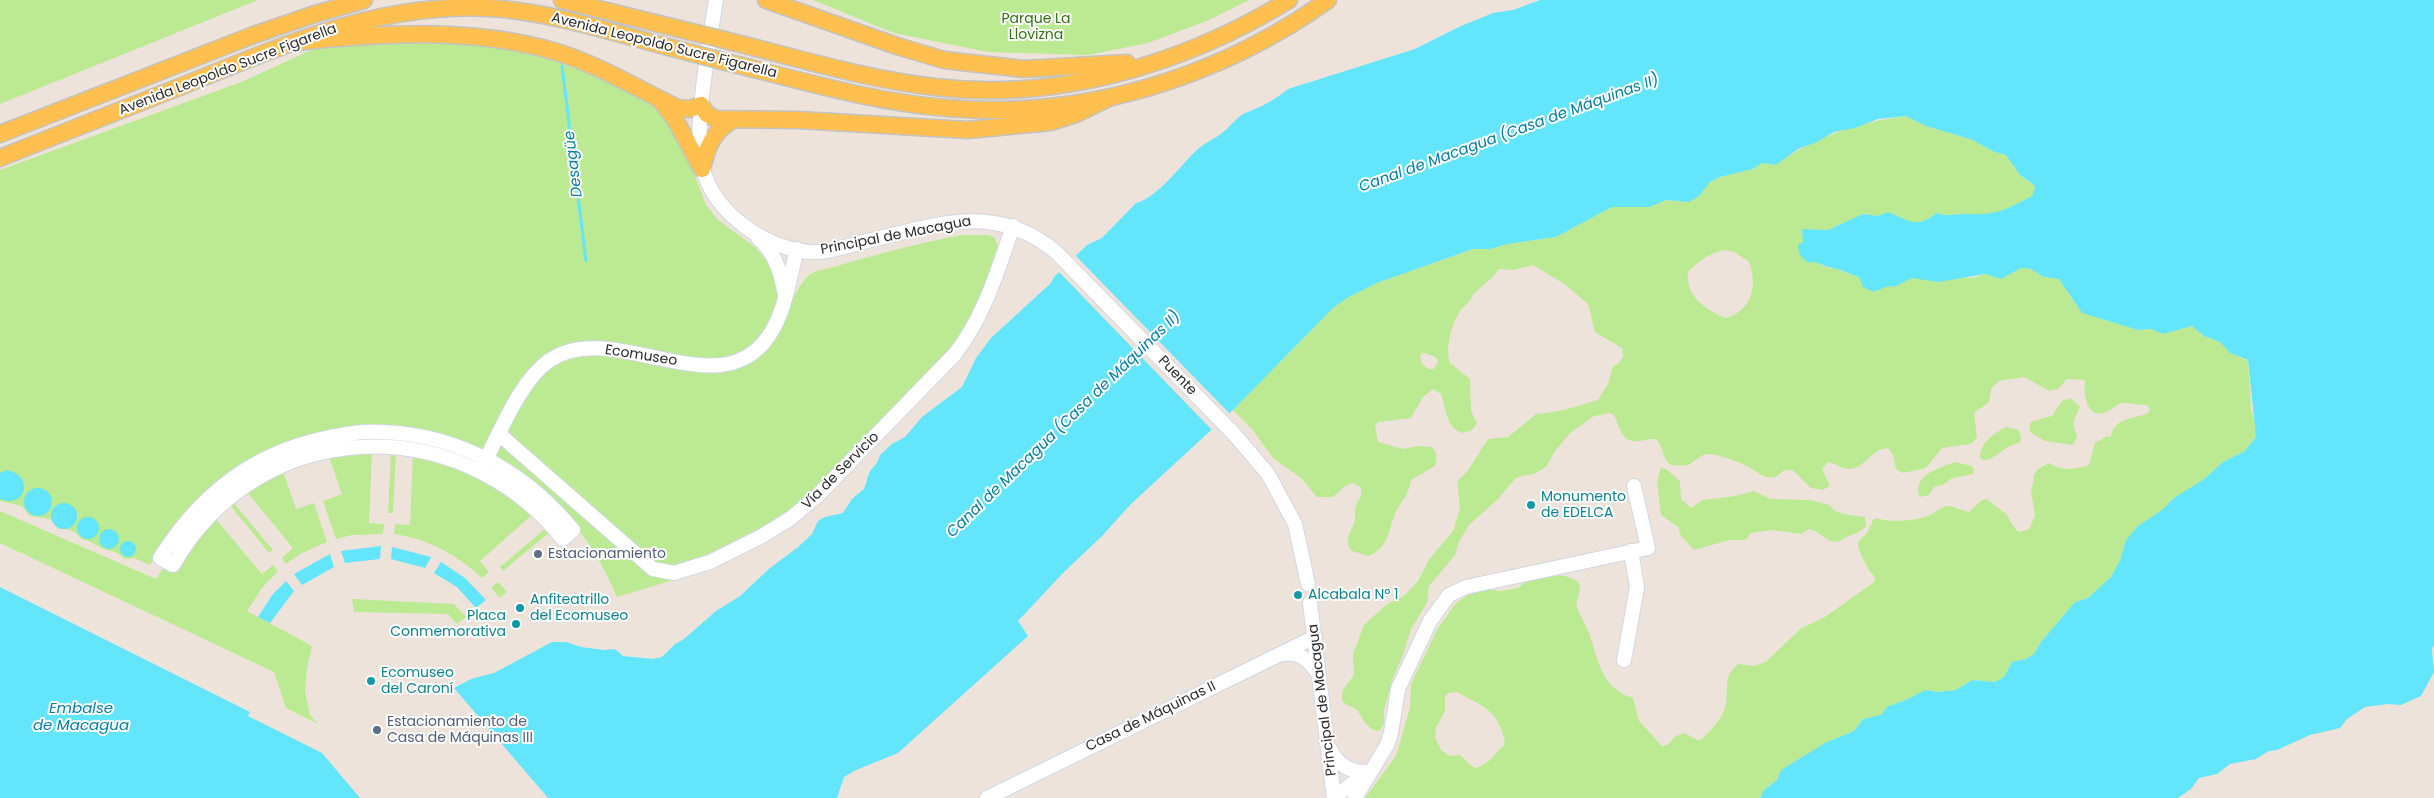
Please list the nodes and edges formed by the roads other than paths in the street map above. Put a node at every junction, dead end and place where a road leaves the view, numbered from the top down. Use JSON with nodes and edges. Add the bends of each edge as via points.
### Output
{"nodes":[{"id":1,"x":322,"y":0,"type":"edge"},
{"id":2,"x":364,"y":0,"type":"edge"},
{"id":3,"x":562,"y":0,"type":"edge"},
{"id":4,"x":716,"y":0,"type":"edge"},
{"id":5,"x":766,"y":0,"type":"edge"},
{"id":6,"x":1289,"y":0,"type":"edge"},
{"id":7,"x":1328,"y":0,"type":"edge"},
{"id":8,"x":268,"y":30,"type":"junction"},
{"id":9,"x":295,"y":42,"type":"junction"},
{"id":10,"x":1156,"y":62,"type":"junction"},
{"id":11,"x":655,"y":96,"type":"junction"},
{"id":12,"x":1111,"y":97,"type":"junction"},
{"id":13,"x":701,"y":105,"type":"junction"},
{"id":14,"x":734,"y":119,"type":"junction"},
{"id":15,"x":0,"y":134,"type":"edge"},
{"id":16,"x":0,"y":158,"type":"edge"},
{"id":17,"x":702,"y":169,"type":"junction"},
{"id":18,"x":1013,"y":226,"type":"junction"},
{"id":19,"x":749,"y":229,"type":"junction"},
{"id":20,"x":797,"y":249,"type":"junction"},
{"id":21,"x":826,"y":251,"type":"junction"},
{"id":22,"x":1057,"y":253,"type":"joint"},
{"id":23,"x":786,"y":290,"type":"junction"},
{"id":24,"x":500,"y":434,"type":"junction"},
{"id":25,"x":484,"y":464,"type":"junction"},
{"id":26,"x":1634,"y":486,"type":"dead end"},
{"id":27,"x":210,"y":505,"type":"dead end"},
{"id":28,"x":1631,"y":551,"type":"junction"},
{"id":29,"x":1308,"y":584,"type":"dead end"},
{"id":30,"x":1310,"y":603,"type":"dead end"},
{"id":31,"x":1315,"y":637,"type":"junction"},
{"id":32,"x":1279,"y":654,"type":"junction"},
{"id":33,"x":1624,"y":660,"type":"dead end"},
{"id":34,"x":1321,"y":678,"type":"junction"},
{"id":35,"x":1329,"y":747,"type":"junction"},
{"id":36,"x":1378,"y":761,"type":"junction"},
{"id":37,"x":1366,"y":772,"type":"junction"},
{"id":38,"x":987,"y":798,"type":"edge"},
{"id":39,"x":1334,"y":798,"type":"edge"},
{"id":40,"x":1354,"y":798,"type":"edge"}],
"edges":[{"from":1,"to":8,"type":"main road"},
{"from":2,"to":8,"type":"main road","name":"Avenida Leopoldo Sucre Figarella"},
{"from":3,"to":10,"type":"main road","name":"Avenida Leopoldo Sucre Figarella","bridge":true,"via":[[908,83],[970,90],[1007,90],[1083,82]]},
{"from":4,"to":13,"type":"street","name":"Principal de Macagua"},
{"from":5,"to":10,"type":"main road","via":[[918,53],[952,61],[1024,69]]},
{"from":6,"to":10,"type":"main road","name":"Avenida Leopoldo Sucre Figarella","via":[[1228,34]]},
{"from":7,"to":12,"type":"main road","name":"Avenida Leopoldo Sucre Figarella","via":[[1222,61]]},
{"from":8,"to":15,"type":"main road","name":"Avenida Leopoldo Sucre Figarella"},
{"from":9,"to":11,"type":"main road","via":[[362,36],[492,38],[578,59]]},
{"from":9,"to":12,"type":"main road","name":"Avenida Leopoldo Sucre Figarella","bridge":true,"via":[[387,15],[432,8],[473,7],[549,17],[854,93],[946,108],[1034,110]]},
{"from":9,"to":16,"type":"main road","name":"Avenida Leopoldo Sucre Figarella"},
{"from":11,"to":13,"type":"main road","via":[[678,108],[690,109]]},
{"from":11,"to":17,"type":"main road","via":[[675,119]]},
{"from":12,"to":14,"type":"main road","via":[[1051,122],[989,129]]},
{"from":13,"to":14,"type":"main road","via":[[716,119]]},
{"from":13,"to":17,"type":"street","name":"Principal de Macagua","via":[[698,140]]},
{"from":14,"to":17,"type":"main road","via":[[711,140]]},
{"from":17,"to":19,"type":"street","name":"Principal de Macagua","via":[[722,205]]},
{"from":18,"to":21,"type":"street","name":"Principal de Macagua","via":[[981,220],[964,221]]},
{"from":18,"to":22,"type":"street","name":"Principal de Macagua"},
{"from":18,"to":24,"type":"street","name":"Vía de Servicio","via":[[982,310],[954,354],[808,505],[778,527],[710,562],[674,574],[653,569]]},
{"from":19,"to":20,"type":"street","name":"Principal de Macagua","via":[[775,243]]},
{"from":19,"to":23,"type":"street","via":[[771,253]]},
{"from":20,"to":21,"type":"street","name":"Principal de Macagua"},
{"from":20,"to":23,"type":"street","name":"Ecomuseo"},
{"from":21,"to":23,"type":"street","name":"Ecomuseo","via":[[805,262]]},
{"from":22,"to":29,"type":"street","name":"Puente","via":[[1234,434],[1268,474],[1288,507],[1299,538]]},
{"from":23,"to":24,"type":"street","name":"Ecomuseo","via":[[776,322],[766,338],[751,353],[732,363],[700,366],[599,349],[571,351],[556,357],[543,365],[529,381]]},
{"from":24,"to":25,"type":"street","name":"Ecomuseo"},
{"from":25,"to":25,"type":"street","via":[[533,506],[563,539],[573,530],[532,489]]},
{"from":25,"to":27,"type":"street","via":[[442,440],[409,434],[378,439],[325,437],[248,475]]},
{"from":26,"to":28,"type":"street","via":[[1648,548]]},
{"from":28,"to":33,"type":"street","via":[[1638,586]]},
{"from":28,"to":36,"type":"street","via":[[1473,585],[1449,594],[1430,621],[1408,664],[1398,689],[1392,733]]},
{"from":30,"to":31,"type":"street","name":"Principal de Macagua"},
{"from":31,"to":32,"type":"street","name":"Casa de Máquinas II"},
{"from":31,"to":34,"type":"street","name":"Principal de Macagua"},
{"from":32,"to":34,"type":"street","via":[[1296,654],[1305,658]]},
{"from":32,"to":38,"type":"street","name":"Casa de Máquinas II"},
{"from":34,"to":35,"type":"street","name":"Principal de Macagua"},
{"from":35,"to":37,"type":"street","via":[[1337,761],[1346,768]]},
{"from":35,"to":39,"type":"street","name":"Principal de Macagua"},
{"from":36,"to":37,"type":"street"},
{"from":36,"to":40,"type":"street"},
{"from":37,"to":39,"type":"street"}]}
